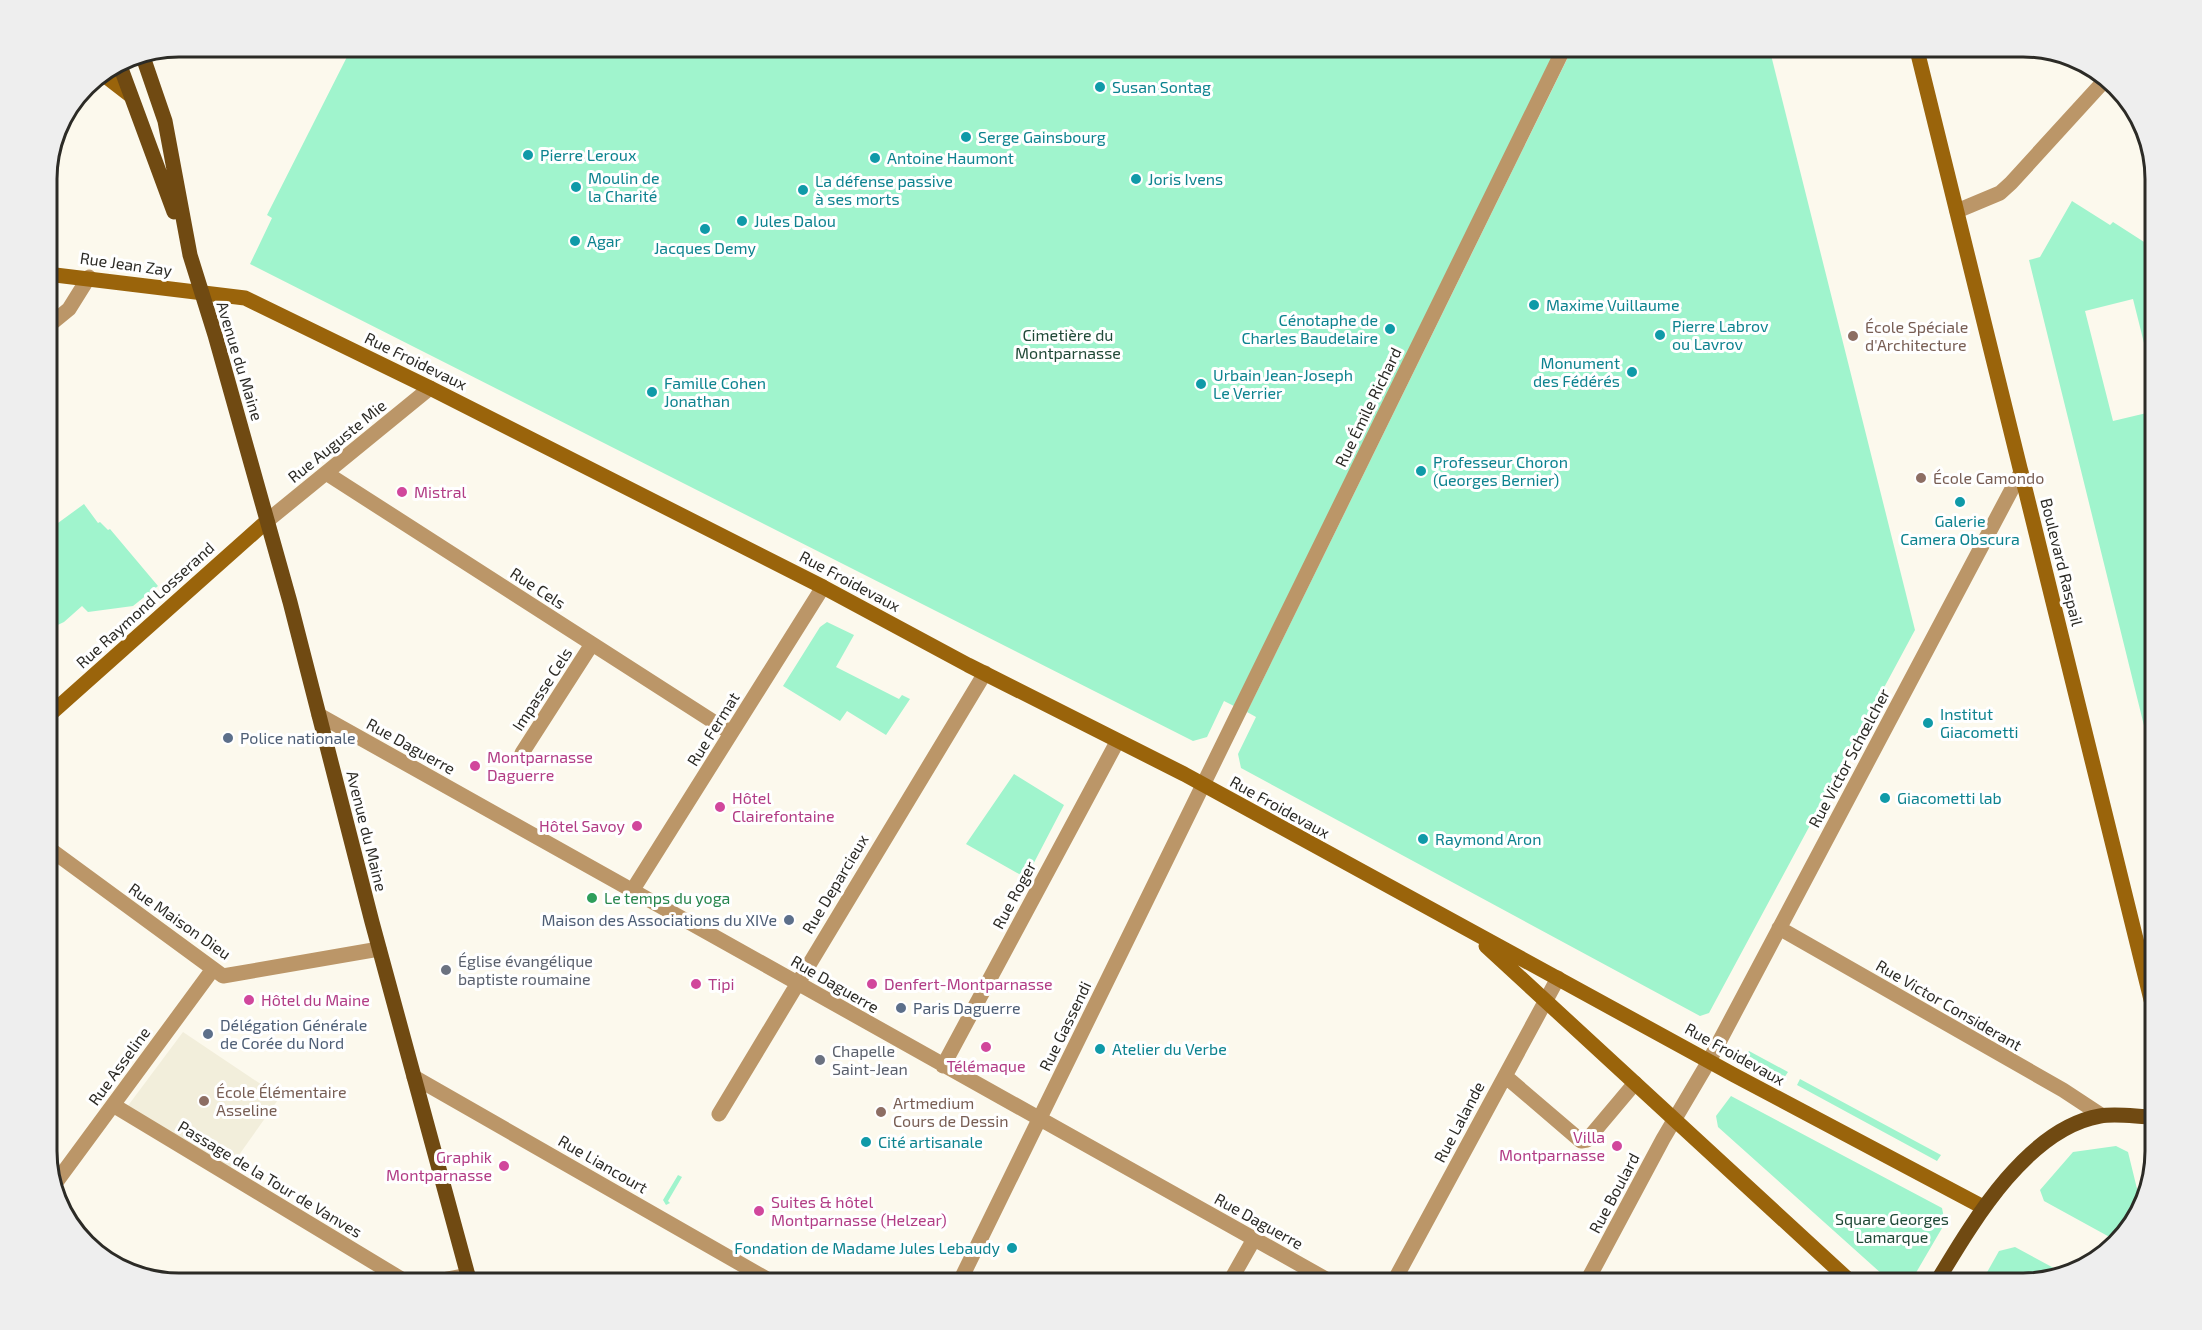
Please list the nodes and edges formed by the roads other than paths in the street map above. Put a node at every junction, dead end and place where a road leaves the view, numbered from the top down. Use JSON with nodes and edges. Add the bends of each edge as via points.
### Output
{"nodes":[{"id":1,"x":1560,"y":57,"type":"edge"},
{"id":2,"x":1922,"y":57,"type":"edge"},
{"id":3,"x":145,"y":62,"type":"edge"},
{"id":4,"x":122,"y":71,"type":"edge"},
{"id":5,"x":109,"y":79,"type":"edge"},
{"id":6,"x":2100,"y":85,"type":"edge"},
{"id":7,"x":130,"y":95,"type":"junction"},
{"id":8,"x":1957,"y":211,"type":"junction"},
{"id":9,"x":188,"y":249,"type":"junction"},
{"id":10,"x":57,"y":275,"type":"edge"},
{"id":11,"x":89,"y":277,"type":"junction"},
{"id":12,"x":201,"y":292,"type":"junction"},
{"id":13,"x":57,"y":319,"type":"edge"},
{"id":14,"x":430,"y":388,"type":"junction"},
{"id":15,"x":2021,"y":472,"type":"junction"},
{"id":16,"x":326,"y":473,"type":"junction"},
{"id":17,"x":267,"y":521,"type":"junction"},
{"id":18,"x":823,"y":587,"type":"junction"},
{"id":19,"x":592,"y":644,"type":"junction"},
{"id":20,"x":985,"y":673,"type":"junction"},
{"id":21,"x":57,"y":708,"type":"edge"},
{"id":22,"x":320,"y":715,"type":"junction"},
{"id":23,"x":731,"y":733,"type":"junction"},
{"id":24,"x":1117,"y":742,"type":"junction"},
{"id":25,"x":522,"y":753,"type":"dead end"},
{"id":26,"x":1204,"y":784,"type":"junction"},
{"id":27,"x":57,"y":854,"type":"edge"},
{"id":28,"x":632,"y":891,"type":"junction"},
{"id":29,"x":1779,"y":928,"type":"junction"},
{"id":30,"x":1470,"y":931,"type":"junction"},
{"id":31,"x":379,"y":949,"type":"junction"},
{"id":32,"x":213,"y":969,"type":"junction"},
{"id":33,"x":2145,"y":972,"type":"edge"},
{"id":34,"x":1558,"y":978,"type":"junction"},
{"id":35,"x":797,"y":983,"type":"junction"},
{"id":36,"x":1546,"y":1001,"type":"junction"},
{"id":37,"x":1708,"y":1061,"type":"junction"},
{"id":38,"x":943,"y":1066,"type":"junction"},
{"id":39,"x":1505,"y":1076,"type":"junction"},
{"id":40,"x":414,"y":1077,"type":"junction"},
{"id":41,"x":1635,"y":1083,"type":"junction"},
{"id":42,"x":113,"y":1105,"type":"junction"},
{"id":43,"x":719,"y":1114,"type":"dead end"},
{"id":44,"x":2101,"y":1115,"type":"junction"},
{"id":45,"x":2145,"y":1117,"type":"edge"},
{"id":46,"x":1040,"y":1119,"type":"junction"},
{"id":47,"x":1676,"y":1120,"type":"junction"},
{"id":48,"x":60,"y":1177,"type":"edge"},
{"id":49,"x":1983,"y":1207,"type":"junction"},
{"id":50,"x":1254,"y":1239,"type":"junction"},
{"id":51,"x":390,"y":1273,"type":"edge"},
{"id":52,"x":467,"y":1273,"type":"edge"},
{"id":53,"x":755,"y":1273,"type":"edge"},
{"id":54,"x":963,"y":1273,"type":"edge"},
{"id":55,"x":1235,"y":1273,"type":"edge"},
{"id":56,"x":1314,"y":1273,"type":"edge"},
{"id":57,"x":1399,"y":1273,"type":"edge"},
{"id":58,"x":1592,"y":1273,"type":"edge"},
{"id":59,"x":1840,"y":1273,"type":"edge"},
{"id":60,"x":1943,"y":1273,"type":"edge"}],
"edges":[{"from":1,"to":26,"type":"street","name":"Rue Émile Richard"},
{"from":2,"to":8,"type":"main road","name":"Boulevard Raspail"},
{"from":3,"to":9,"type":"main road","name":"Avenue du Maine","via":[[165,121]]},
{"from":4,"to":7,"type":"main road","name":"Avenue du Maine"},
{"from":5,"to":7,"type":"main road","name":"Avenue du Maine"},
{"from":6,"to":8,"type":"street","via":[[2006,188]]},
{"from":7,"to":9,"type":"main road","name":"Avenue du Maine"},
{"from":8,"to":15,"type":"main road","name":"Boulevard Raspail"},
{"from":9,"to":12,"type":"main road","name":"Avenue du Maine"},
{"from":10,"to":11,"type":"main road","name":"Rue Jean Zay"},
{"from":11,"to":12,"type":"main road","name":"Rue Jean Zay"},
{"from":11,"to":13,"type":"street","via":[[69,309]]},
{"from":12,"to":14,"type":"main road","name":"Rue Froidevaux","via":[[245,298]]},
{"from":12,"to":17,"type":"main road","name":"Avenue du Maine"},
{"from":14,"to":16,"type":"street","name":"Rue Auguste Mie"},
{"from":14,"to":18,"type":"main road","name":"Rue Froidevaux"},
{"from":15,"to":29,"type":"street","name":"Rue Victor Schœlcher"},
{"from":15,"to":33,"type":"main road","name":"Boulevard Raspail"},
{"from":16,"to":17,"type":"street","name":"Rue Auguste Mie"},
{"from":16,"to":19,"type":"street","name":"Rue Cels"},
{"from":17,"to":21,"type":"main road","name":"Rue Raymond Losserand"},
{"from":17,"to":22,"type":"main road","name":"Avenue du Maine"},
{"from":18,"to":20,"type":"main road","name":"Rue Froidevaux"},
{"from":18,"to":23,"type":"street","name":"Rue Fermat"},
{"from":19,"to":23,"type":"street","name":"Rue Cels"},
{"from":19,"to":25,"type":"street","name":"Impasse Cels"},
{"from":20,"to":24,"type":"main road","name":"Rue Froidevaux"},
{"from":20,"to":35,"type":"street","name":"Rue Deparcieux"},
{"from":22,"to":28,"type":"street","name":"Rue Daguerre"},
{"from":22,"to":31,"type":"main road","name":"Avenue du Maine"},
{"from":23,"to":28,"type":"street","name":"Rue Fermat"},
{"from":24,"to":26,"type":"main road","name":"Rue Froidevaux"},
{"from":24,"to":38,"type":"street","name":"Rue Roger"},
{"from":26,"to":30,"type":"main road","name":"Rue Froidevaux"},
{"from":26,"to":46,"type":"street","name":"Rue Gassendi"},
{"from":27,"to":32,"type":"street","name":"Rue Maison Dieu"},
{"from":28,"to":35,"type":"street","name":"Rue Daguerre"},
{"from":29,"to":37,"type":"street","name":"Rue Victor Schœlcher"},
{"from":29,"to":44,"type":"street","name":"Rue Victor Considerant"},
{"from":30,"to":34,"type":"main road","name":"Rue Froidevaux"},
{"from":30,"to":36,"type":"main road","name":"Rue Froidevaux"},
{"from":31,"to":32,"type":"street","name":"Rue Maison Dieu","via":[[223,976]]},
{"from":31,"to":40,"type":"main road","name":"Avenue du Maine"},
{"from":32,"to":42,"type":"street","name":"Rue Asseline"},
{"from":34,"to":36,"type":"street","name":"Rue Lalande"},
{"from":34,"to":37,"type":"main road","name":"Rue Froidevaux"},
{"from":35,"to":38,"type":"street","name":"Rue Daguerre"},
{"from":35,"to":43,"type":"street","name":"Rue Deparcieux"},
{"from":36,"to":39,"type":"street","name":"Rue Lalande"},
{"from":36,"to":41,"type":"main road","name":"Rue Froidevaux"},
{"from":37,"to":47,"type":"street","name":"Rue Boulard"},
{"from":37,"to":49,"type":"main road","name":"Rue Froidevaux"},
{"from":38,"to":46,"type":"street","name":"Rue Daguerre"},
{"from":39,"to":41,"type":"street","via":[[1581,1141],[1587,1140]]},
{"from":39,"to":57,"type":"street","name":"Rue Lalande"},
{"from":40,"to":52,"type":"main road","name":"Avenue du Maine"},
{"from":40,"to":53,"type":"street","name":"Rue Liancourt"},
{"from":41,"to":47,"type":"main road","name":"Rue Froidevaux"},
{"from":42,"to":48,"type":"street","name":"Rue Asseline"},
{"from":42,"to":51,"type":"street","name":"Passage de la Tour de Vanves"},
{"from":44,"to":45,"type":"main road"},
{"from":44,"to":49,"type":"main road","via":[[2058,1134],[2007,1177]]},
{"from":46,"to":50,"type":"street","name":"Rue Daguerre"},
{"from":46,"to":54,"type":"street","name":"Rue Gassendi"},
{"from":47,"to":58,"type":"street","name":"Rue Boulard"},
{"from":47,"to":59,"type":"main road","name":"Rue Froidevaux"},
{"from":49,"to":60,"type":"main road"},
{"from":50,"to":55,"type":"street"},
{"from":50,"to":56,"type":"street","name":"Rue Daguerre"}]}
